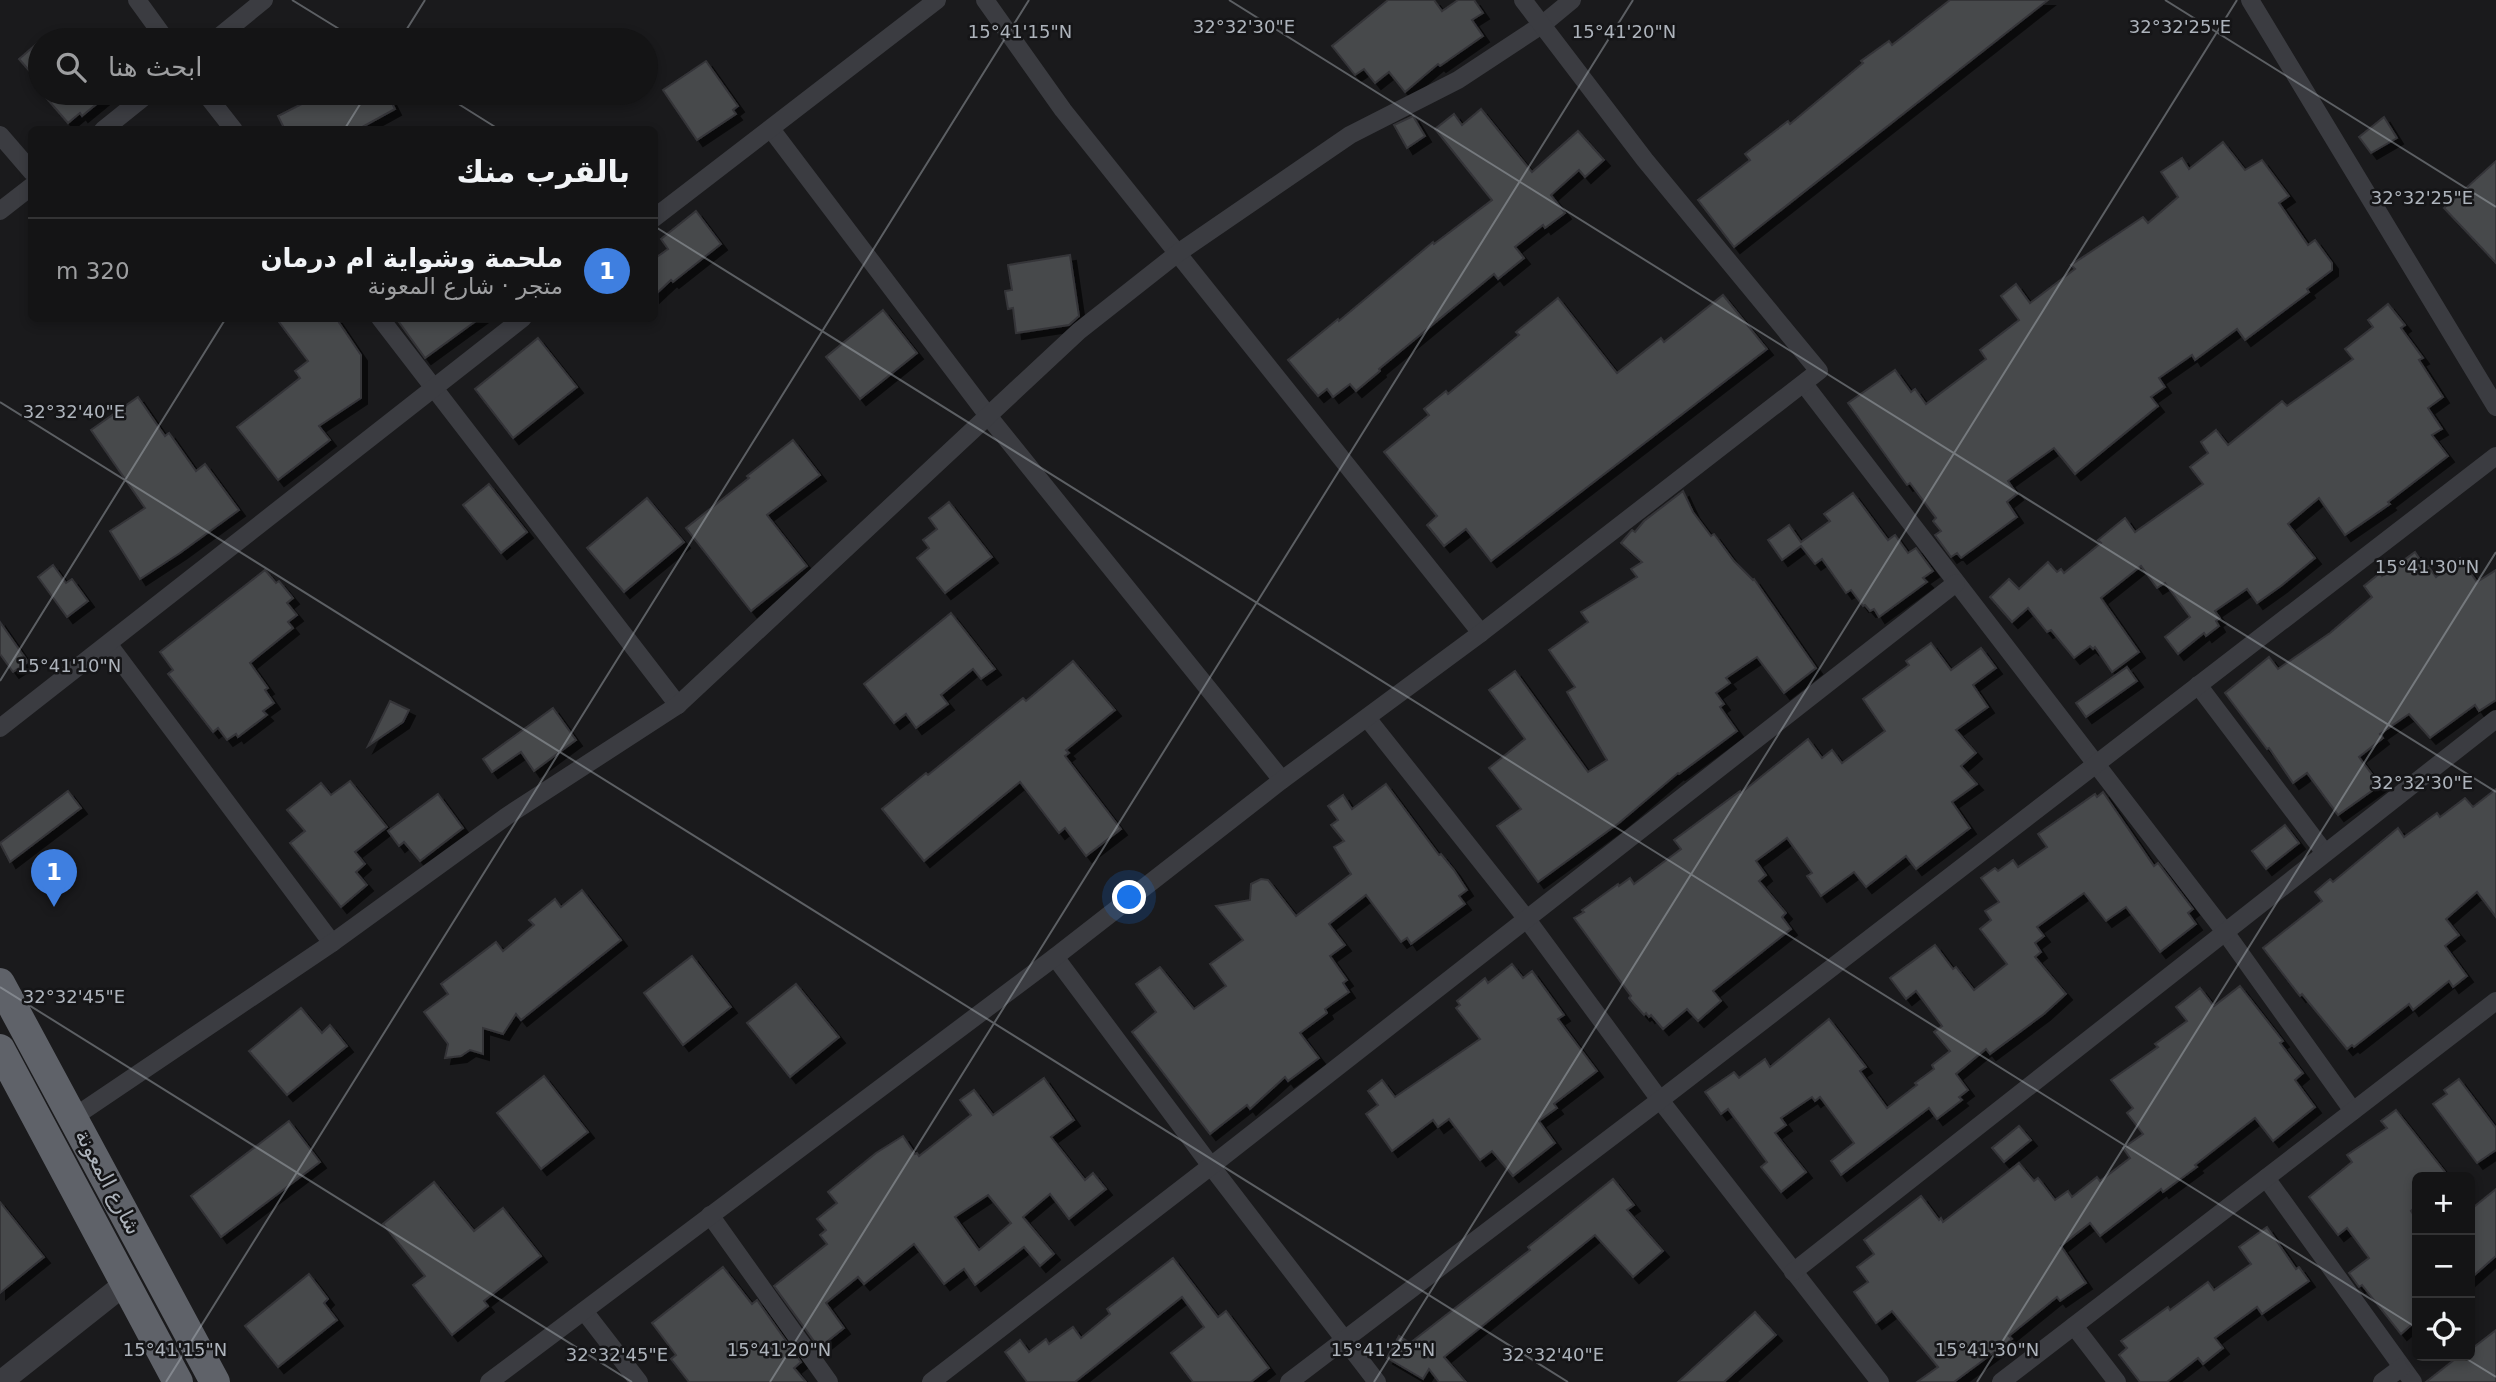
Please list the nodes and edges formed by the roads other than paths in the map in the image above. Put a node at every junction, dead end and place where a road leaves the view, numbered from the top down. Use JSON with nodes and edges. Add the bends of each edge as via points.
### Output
{"nodes":[{"id":1,"x":137,"y":0,"type":"edge"},
{"id":2,"x":264,"y":0,"type":"edge"},
{"id":3,"x":937,"y":0,"type":"edge"},
{"id":4,"x":985,"y":0,"type":"edge"},
{"id":5,"x":1523,"y":0,"type":"edge"},
{"id":6,"x":1572,"y":0,"type":"edge"},
{"id":7,"x":2250,"y":0,"type":"edge"},
{"id":8,"x":1543,"y":24,"type":"junction"},
{"id":9,"x":157,"y":28,"type":"edge"},
{"id":10,"x":230,"y":28,"type":"edge"},
{"id":11,"x":134,"y":105,"type":"edge"},
{"id":12,"x":214,"y":105,"type":"edge"},
{"id":13,"x":108,"y":126,"type":"edge"},
{"id":14,"x":231,"y":126,"type":"edge"},
{"id":15,"x":771,"y":129,"type":"junction"},
{"id":16,"x":0,"y":135,"type":"edge"},
{"id":17,"x":28,"y":167,"type":"edge"},
{"id":18,"x":28,"y":189,"type":"edge"},
{"id":19,"x":0,"y":211,"type":"edge"},
{"id":20,"x":658,"y":215,"type":"edge"},
{"id":21,"x":1178,"y":253,"type":"junction"},
{"id":22,"x":383,"y":322,"type":"edge"},
{"id":23,"x":518,"y":322,"type":"edge"},
{"id":24,"x":1804,"y":384,"type":"junction"},
{"id":25,"x":433,"y":387,"type":"junction"},
{"id":26,"x":2496,"y":407,"type":"edge"},
{"id":27,"x":989,"y":417,"type":"junction"},
{"id":28,"x":2496,"y":456,"type":"edge"},
{"id":29,"x":1956,"y":583,"type":"junction"},
{"id":30,"x":1481,"y":633,"type":"junction"},
{"id":31,"x":109,"y":645,"type":"junction"},
{"id":32,"x":2198,"y":685,"type":"junction"},
{"id":33,"x":678,"y":705,"type":"junction"},
{"id":34,"x":1367,"y":718,"type":"junction"},
{"id":35,"x":2496,"y":719,"type":"edge"},
{"id":36,"x":0,"y":728,"type":"edge"},
{"id":37,"x":2096,"y":763,"type":"junction"},
{"id":38,"x":1282,"y":780,"type":"junction"},
{"id":39,"x":2325,"y":853,"type":"junction"},
{"id":40,"x":1526,"y":918,"type":"junction"},
{"id":41,"x":2225,"y":932,"type":"junction"},
{"id":42,"x":332,"y":943,"type":"junction"},
{"id":43,"x":1055,"y":957,"type":"junction"},
{"id":44,"x":0,"y":983,"type":"edge"},
{"id":45,"x":2496,"y":1001,"type":"edge"},
{"id":46,"x":0,"y":1049,"type":"edge"},
{"id":47,"x":1660,"y":1100,"type":"junction"},
{"id":48,"x":2353,"y":1111,"type":"junction"},
{"id":49,"x":74,"y":1117,"type":"junction"},
{"id":50,"x":1212,"y":1166,"type":"junction"},
{"id":51,"x":2266,"y":1178,"type":"junction"},
{"id":52,"x":710,"y":1215,"type":"junction"},
{"id":53,"x":1793,"y":1272,"type":"junction"},
{"id":54,"x":126,"y":1283,"type":"junction"},
{"id":55,"x":584,"y":1311,"type":"junction"},
{"id":56,"x":2074,"y":1326,"type":"junction"},
{"id":57,"x":1343,"y":1340,"type":"junction"},
{"id":58,"x":2402,"y":1367,"type":"junction"},
{"id":59,"x":1,"y":1382,"type":"edge"},
{"id":60,"x":177,"y":1382,"type":"edge"},
{"id":61,"x":215,"y":1382,"type":"edge"},
{"id":62,"x":489,"y":1382,"type":"edge"},
{"id":63,"x":639,"y":1382,"type":"edge"},
{"id":64,"x":830,"y":1382,"type":"edge"},
{"id":65,"x":931,"y":1382,"type":"edge"},
{"id":66,"x":1289,"y":1382,"type":"edge"},
{"id":67,"x":1377,"y":1382,"type":"edge"},
{"id":68,"x":1880,"y":1382,"type":"edge"},
{"id":69,"x":2001,"y":1382,"type":"edge"},
{"id":70,"x":2117,"y":1382,"type":"edge"},
{"id":71,"x":2382,"y":1382,"type":"edge"},
{"id":72,"x":2413,"y":1382,"type":"edge"}],
"edges":[{"from":1,"to":9,"type":"street"},
{"from":2,"to":10,"type":"street"},
{"from":3,"to":15,"type":"street"},
{"from":4,"to":21,"type":"street","via":[[1063,110]]},
{"from":5,"to":8,"type":"street"},
{"from":6,"to":8,"type":"street"},
{"from":7,"to":26,"type":"street"},
{"from":8,"to":21,"type":"street","via":[[1458,80],[1350,135]]},
{"from":8,"to":24,"type":"street","via":[[1645,160],[1819,371]]},
{"from":11,"to":13,"type":"street"},
{"from":12,"to":14,"type":"street"},
{"from":15,"to":20,"type":"street"},
{"from":15,"to":27,"type":"street"},
{"from":16,"to":17,"type":"street"},
{"from":18,"to":19,"type":"street"},
{"from":21,"to":27,"type":"street","via":[[1079,331]]},
{"from":21,"to":30,"type":"street"},
{"from":22,"to":25,"type":"street"},
{"from":23,"to":25,"type":"street"},
{"from":24,"to":29,"type":"street"},
{"from":24,"to":30,"type":"street"},
{"from":25,"to":31,"type":"street"},
{"from":25,"to":33,"type":"street"},
{"from":27,"to":33,"type":"street"},
{"from":27,"to":38,"type":"street"},
{"from":28,"to":32,"type":"street"},
{"from":29,"to":37,"type":"street"},
{"from":29,"to":40,"type":"street"},
{"from":30,"to":34,"type":"street"},
{"from":31,"to":36,"type":"street"},
{"from":31,"to":42,"type":"street"},
{"from":32,"to":37,"type":"street"},
{"from":32,"to":39,"type":"street"},
{"from":33,"to":42,"type":"street","via":[[507,816]]},
{"from":34,"to":38,"type":"street"},
{"from":34,"to":40,"type":"street"},
{"from":35,"to":39,"type":"street"},
{"from":37,"to":41,"type":"street"},
{"from":37,"to":47,"type":"street"},
{"from":38,"to":43,"type":"street"},
{"from":39,"to":41,"type":"street"},
{"from":40,"to":47,"type":"street"},
{"from":40,"to":50,"type":"street"},
{"from":41,"to":48,"type":"street"},
{"from":41,"to":53,"type":"street"},
{"from":42,"to":49,"type":"street"},
{"from":43,"to":50,"type":"street"},
{"from":43,"to":52,"type":"street"},
{"from":44,"to":49,"type":"highway","name":"شارع المعونة"},
{"from":45,"to":48,"type":"street"},
{"from":46,"to":54,"type":"highway","name":"شارع المعونة"},
{"from":47,"to":53,"type":"street"},
{"from":47,"to":57,"type":"street"},
{"from":48,"to":51,"type":"street"},
{"from":49,"to":61,"type":"highway","name":"شارع المعونة"},
{"from":50,"to":57,"type":"street"},
{"from":50,"to":65,"type":"street"},
{"from":51,"to":56,"type":"street"},
{"from":51,"to":58,"type":"street"},
{"from":52,"to":55,"type":"street"},
{"from":52,"to":64,"type":"street"},
{"from":53,"to":68,"type":"street"},
{"from":54,"to":59,"type":"street"},
{"from":54,"to":60,"type":"highway","name":"شارع المعونة"},
{"from":55,"to":62,"type":"street"},
{"from":55,"to":63,"type":"street"},
{"from":56,"to":69,"type":"street"},
{"from":56,"to":70,"type":"street"},
{"from":57,"to":66,"type":"street"},
{"from":57,"to":67,"type":"street"},
{"from":58,"to":71,"type":"street"},
{"from":58,"to":72,"type":"street"}]}
